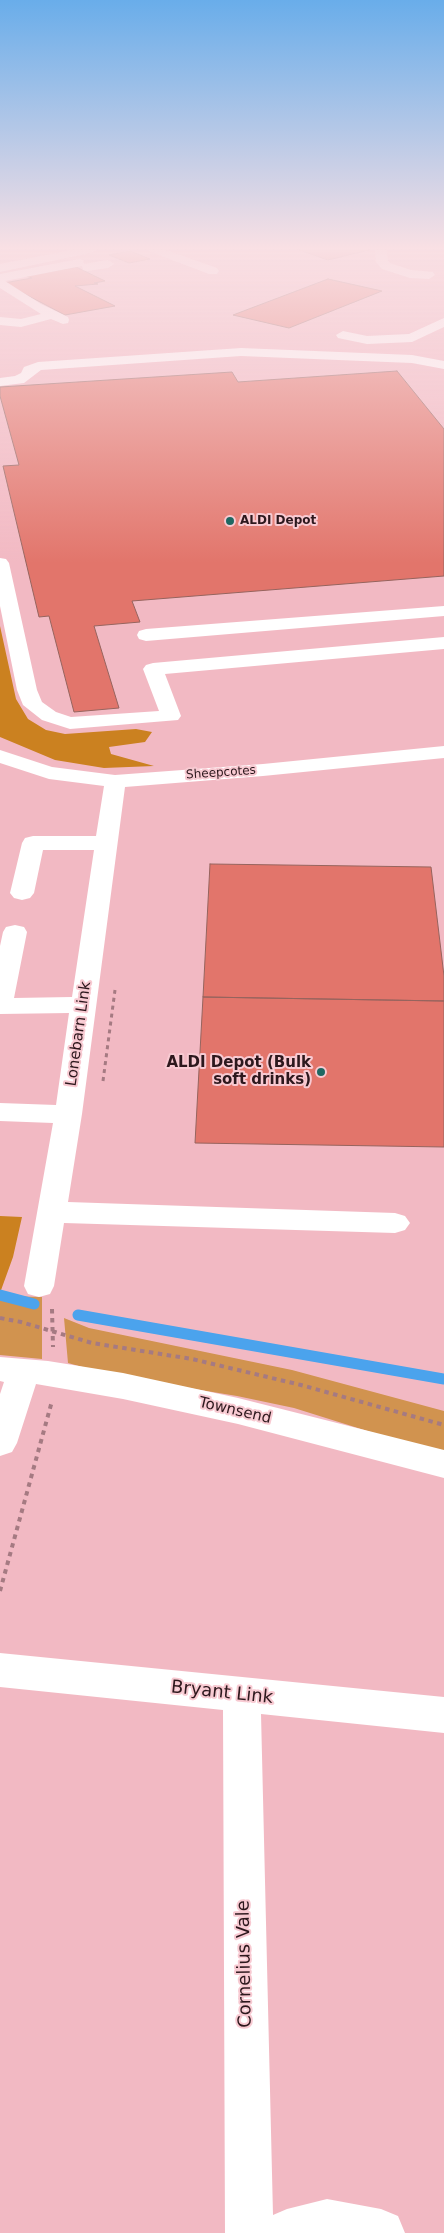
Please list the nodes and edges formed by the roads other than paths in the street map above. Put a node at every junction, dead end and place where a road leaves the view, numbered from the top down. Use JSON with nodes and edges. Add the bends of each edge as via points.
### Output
{"nodes":[{"id":1,"x":209,"y":354,"type":"edge"},
{"id":2,"x":295,"y":354,"type":"edge"},
{"id":3,"x":444,"y":364,"type":"edge"},
{"id":4,"x":0,"y":382,"type":"edge"},
{"id":5,"x":0,"y":563,"type":"edge"},
{"id":6,"x":444,"y":611,"type":"edge"},
{"id":7,"x":146,"y":635,"type":"dead end"},
{"id":8,"x":444,"y":643,"type":"edge"},
{"id":9,"x":444,"y":752,"type":"edge"},
{"id":10,"x":0,"y":756,"type":"edge"},
{"id":11,"x":115,"y":781,"type":"junction"},
{"id":12,"x":106,"y":843,"type":"junction"},
{"id":13,"x":22,"y":893,"type":"dead end"},
{"id":14,"x":15,"y":932,"type":"dead end"},
{"id":15,"x":0,"y":1005,"type":"edge"},
{"id":16,"x":82,"y":1005,"type":"junction"},
{"id":17,"x":0,"y":1112,"type":"edge"},
{"id":18,"x":68,"y":1114,"type":"junction"},
{"id":19,"x":51,"y":1212,"type":"junction"},
{"id":20,"x":395,"y":1223,"type":"dead end"},
{"id":21,"x":39,"y":1286,"type":"dead end"},
{"id":22,"x":12,"y":1370,"type":"edge"},
{"id":23,"x":0,"y":1443,"type":"edge"},
{"id":24,"x":444,"y":1464,"type":"edge"},
{"id":25,"x":0,"y":1670,"type":"edge"},
{"id":26,"x":242,"y":1696,"type":"junction"},
{"id":27,"x":444,"y":1715,"type":"edge"},
{"id":28,"x":248,"y":2233,"type":"edge"},
{"id":29,"x":287,"y":2233,"type":"edge"},
{"id":30,"x":381,"y":2233,"type":"edge"}],
"edges":[{"from":1,"to":4,"type":"street","via":[[38,366],[19,380]]},
{"from":2,"to":3,"type":"street","via":[[412,359]]},
{"from":5,"to":8,"type":"street","via":[[33,705],[49,716],[70,723],[170,716],[153,669]]},
{"from":6,"to":7,"type":"street"},
{"from":9,"to":11,"type":"street","name":"Sheepcotes"},
{"from":10,"to":11,"type":"street","name":"Sheepcotes","via":[[50,773]]},
{"from":11,"to":12,"type":"street","name":"Lonebarn Link"},
{"from":12,"to":13,"type":"street","via":[[33,843]]},
{"from":12,"to":16,"type":"street","name":"Lonebarn Link"},
{"from":14,"to":15,"type":"street"},
{"from":15,"to":16,"type":"street"},
{"from":16,"to":18,"type":"street","name":"Lonebarn Link"},
{"from":17,"to":18,"type":"street"},
{"from":18,"to":19,"type":"street","name":"Lonebarn Link"},
{"from":19,"to":20,"type":"street"},
{"from":19,"to":21,"type":"street","name":"Lonebarn Link"},
{"from":22,"to":23,"type":"street"},
{"from":22,"to":24,"type":"street","name":"Townsend","via":[[132,1388]]},
{"from":25,"to":26,"type":"street","name":"Bryant Link"},
{"from":26,"to":27,"type":"street","name":"Bryant Link"},
{"from":26,"to":28,"type":"street","name":"Cornelius Vale"},
{"from":29,"to":30,"type":"street","via":[[327,2223]]}]}
